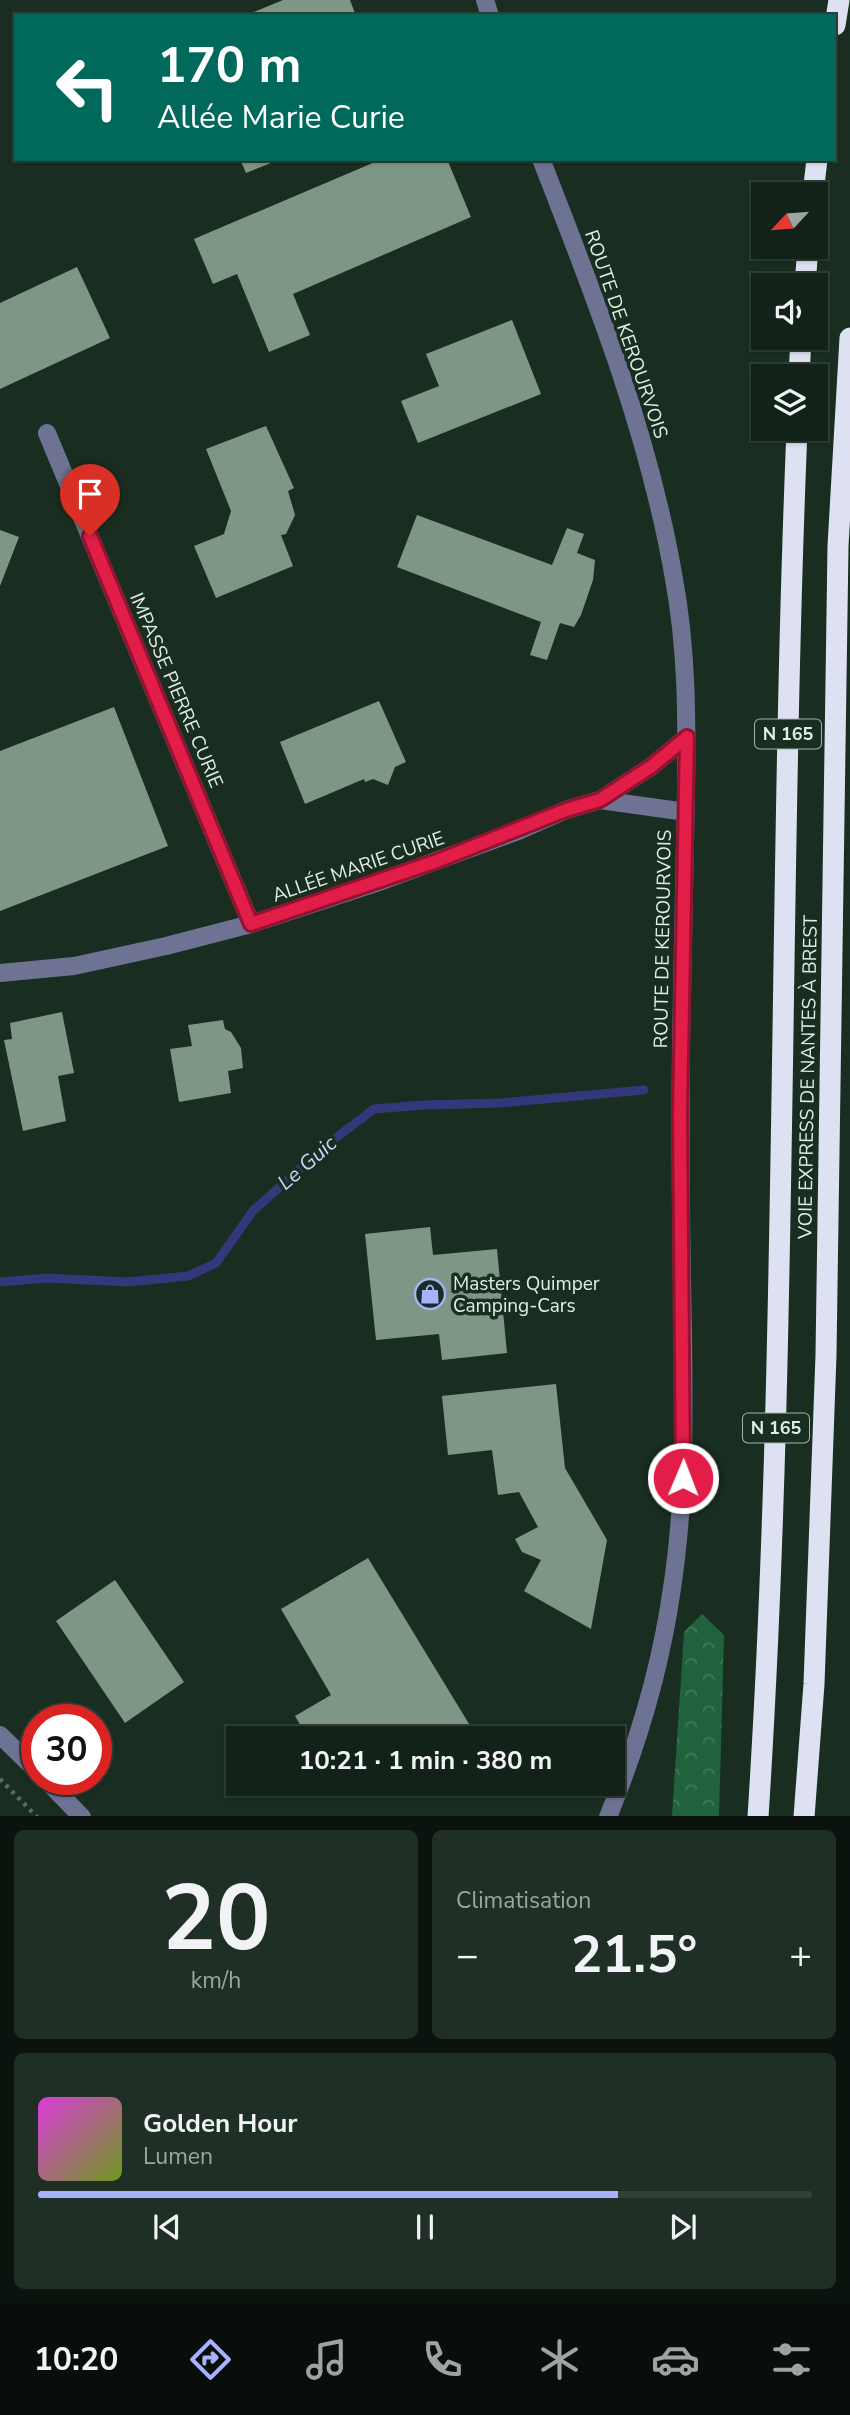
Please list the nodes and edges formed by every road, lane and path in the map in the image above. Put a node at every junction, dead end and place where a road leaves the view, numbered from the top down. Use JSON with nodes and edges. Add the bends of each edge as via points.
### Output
{"nodes":[{"id":1,"x":839,"y":0,"type":"edge"},
{"id":2,"x":836,"y":18,"type":"edge"},
{"id":3,"x":542,"y":161,"type":"edge"},
{"id":4,"x":817,"y":161,"type":"edge"},
{"id":5,"x":814,"y":182,"type":"edge"},
{"id":6,"x":850,"y":338,"type":"edge"},
{"id":7,"x":47,"y":433,"type":"dead end"},
{"id":8,"x":796,"y":441,"type":"edge"},
{"id":9,"x":850,"y":491,"type":"edge"},
{"id":10,"x":838,"y":546,"type":"junction"},
{"id":11,"x":687,"y":737,"type":"junction"},
{"id":12,"x":600,"y":800,"type":"junction"},
{"id":13,"x":686,"y":812,"type":"junction"},
{"id":14,"x":251,"y":924,"type":"junction"},
{"id":15,"x":0,"y":973,"type":"edge"},
{"id":16,"x":0,"y":1735,"type":"edge"},
{"id":17,"x":21,"y":1755,"type":"edge"},
{"id":18,"x":0,"y":1779,"type":"edge"},
{"id":19,"x":61,"y":1795,"type":"edge"},
{"id":20,"x":37,"y":1816,"type":"edge"},
{"id":21,"x":82,"y":1816,"type":"edge"},
{"id":22,"x":608,"y":1816,"type":"edge"},
{"id":23,"x":758,"y":1816,"type":"edge"},
{"id":24,"x":804,"y":1816,"type":"edge"}],
"edges":[{"from":1,"to":2,"type":"highway"},
{"from":3,"to":11,"type":"street","name":"ROUTE DE KEROURVOIS","via":[[628,389],[654,483],[682,626]]},
{"from":4,"to":5,"type":"highway"},
{"from":6,"to":10,"type":"highway","name":"VOIE EXPRESS DE NANTES À BREST","number":"N 165"},
{"from":7,"to":14,"type":"street","name":"IMPASSE PIERRE CURIE"},
{"from":8,"to":23,"type":"highway","name":"VOIE EXPRESS DE NANTES À BREST","number":"N 165","via":[[790,583],[778,1370]]},
{"from":9,"to":10,"type":"highway"},
{"from":10,"to":24,"type":"highway","name":"VOIE EXPRESS DE NANTES À BREST","number":"N 165","via":[[826,1355],[814,1685]]},
{"from":11,"to":12,"type":"street","name":"ALLÉE MARIE CURIE"},
{"from":11,"to":13,"type":"street","name":"ROUTE DE KEROURVOIS"},
{"from":12,"to":13,"type":"street","name":"ALLÉE MARIE CURIE"},
{"from":12,"to":14,"type":"street","name":"ALLÉE MARIE CURIE","via":[[425,866]]},
{"from":13,"to":22,"type":"street","name":"ROUTE DE KEROURVOIS","via":[[680,1526],[672,1590],[646,1707]]},
{"from":14,"to":15,"type":"street","name":"ALLÉE MARIE CURIE","via":[[74,966]]},
{"from":16,"to":17,"type":"street"},
{"from":18,"to":20,"type":"path"},
{"from":19,"to":21,"type":"street"}]}
